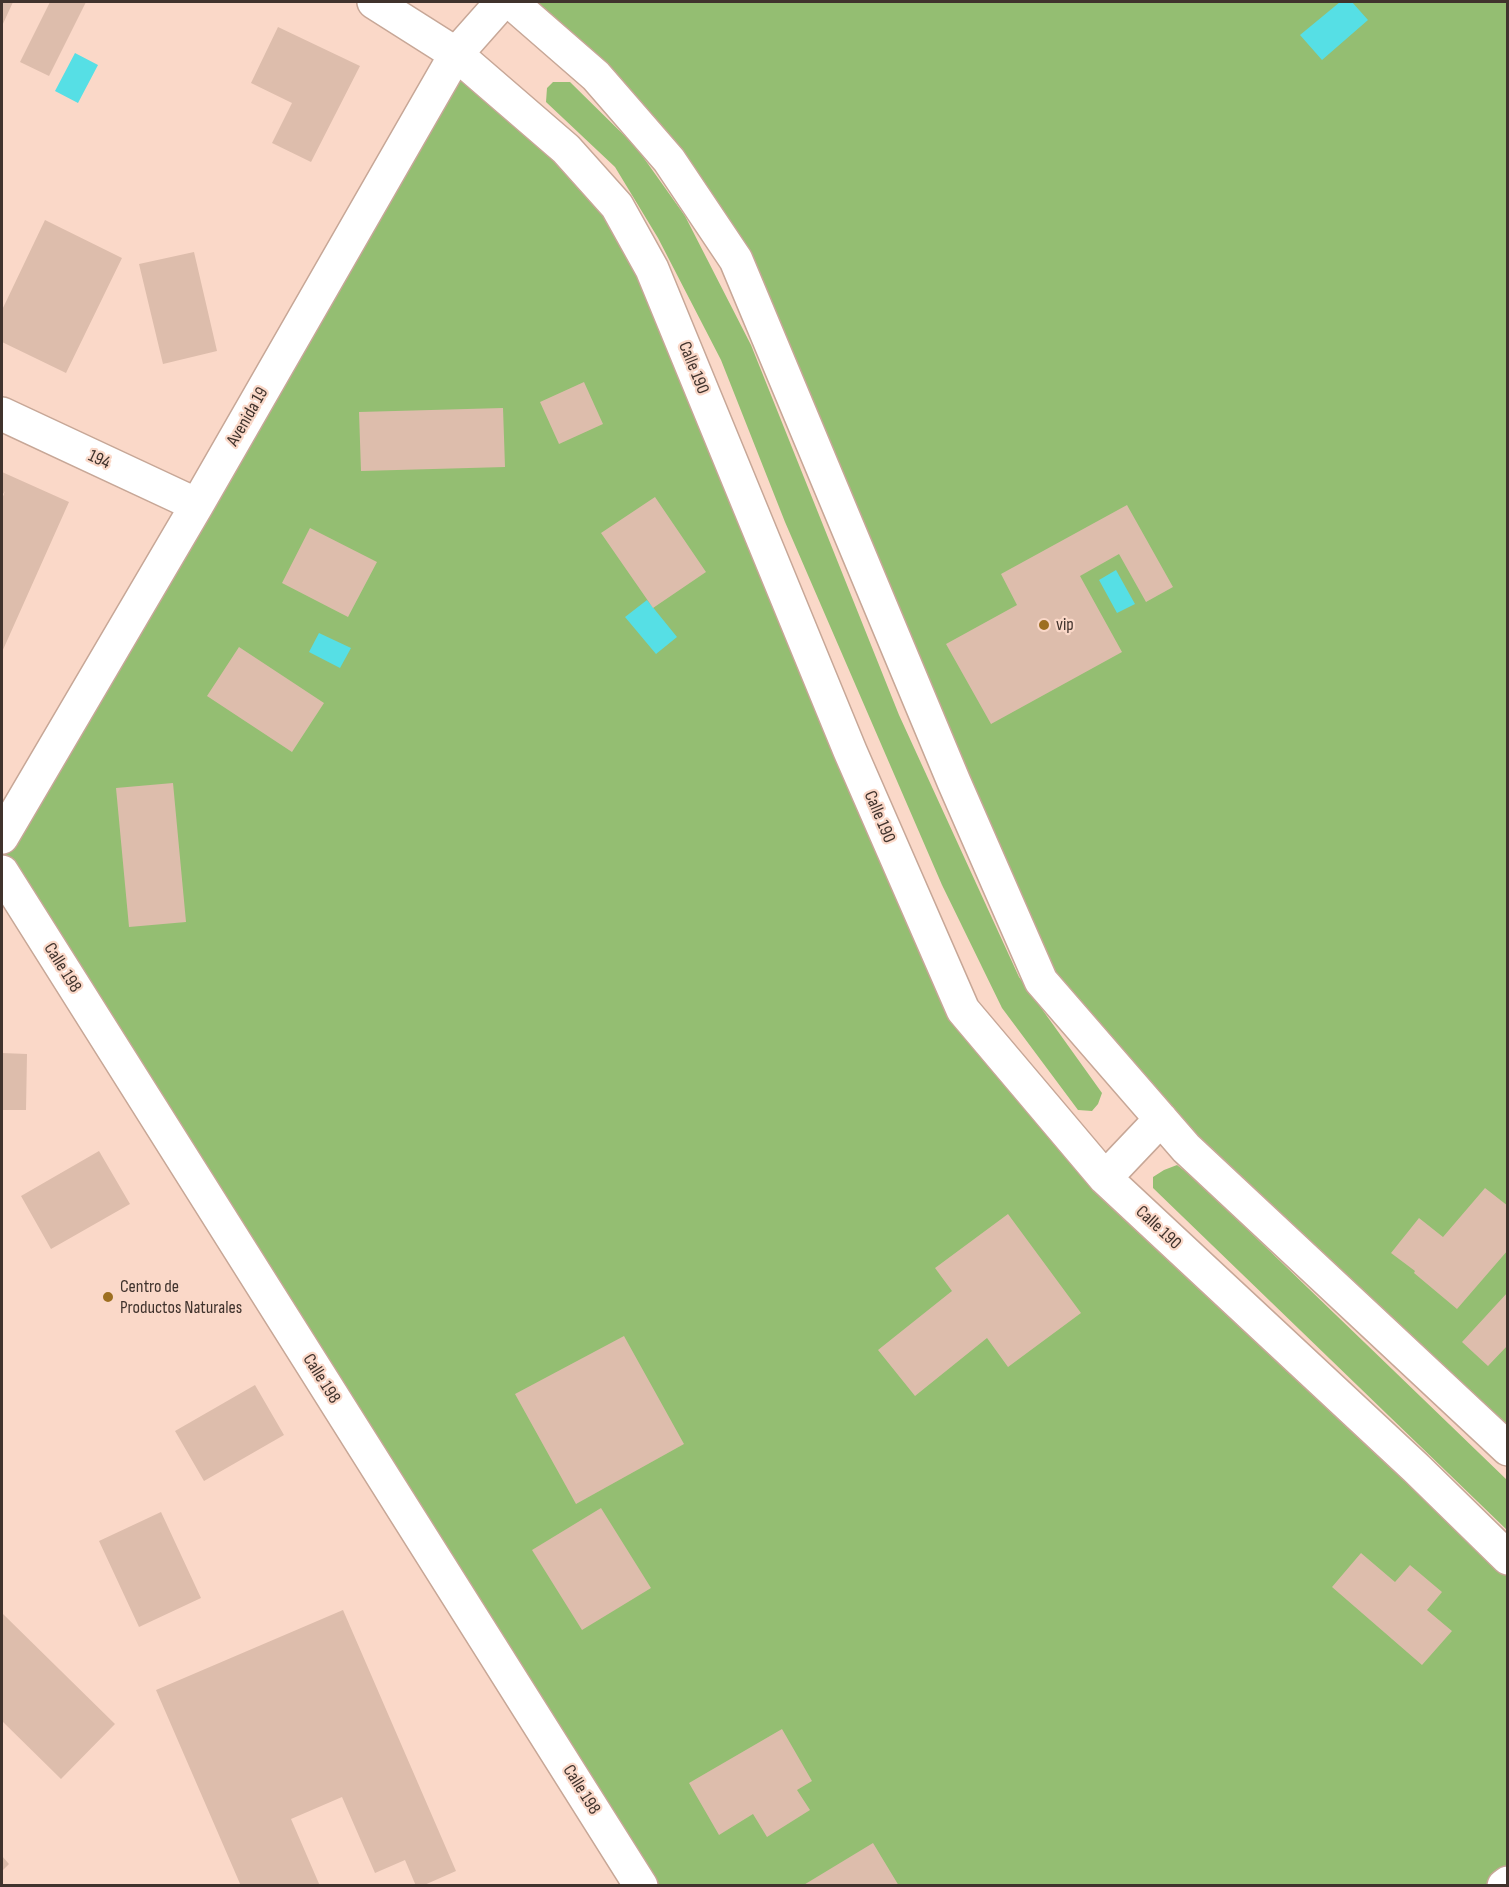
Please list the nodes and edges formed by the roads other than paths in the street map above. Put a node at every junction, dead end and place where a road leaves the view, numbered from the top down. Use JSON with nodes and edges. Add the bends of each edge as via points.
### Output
{"nodes":[{"id":1,"x":374,"y":2,"type":"edge"},
{"id":2,"x":502,"y":2,"type":"edge"},
{"id":3,"x":511,"y":2,"type":"edge"},
{"id":4,"x":456,"y":54,"type":"junction"},
{"id":5,"x":2,"y":414,"type":"edge"},
{"id":6,"x":197,"y":506,"type":"junction"},
{"id":7,"x":2,"y":837,"type":"edge"},
{"id":8,"x":2,"y":872,"type":"edge"},
{"id":9,"x":1161,"y":1119,"type":"junction"},
{"id":10,"x":1105,"y":1178,"type":"junction"},
{"id":11,"x":1508,"y":1449,"type":"edge"},
{"id":12,"x":1508,"y":1558,"type":"edge"},
{"id":13,"x":1508,"y":1883,"type":"edge"},
{"id":14,"x":641,"y":1886,"type":"edge"},
{"id":15,"x":1504,"y":1886,"type":"edge"}],
"edges":[{"from":1,"to":4,"type":"main road","name":"Calle 190"},
{"from":2,"to":4,"type":"main road","name":"Avenida 19"},
{"from":3,"to":9,"type":"main road","via":[[596,76],[669,160],[736,260],[1041,981]]},
{"from":4,"to":6,"type":"main road","name":"Avenida 19"},
{"from":4,"to":10,"type":"main road","name":"Calle 190","via":[[566,149],[617,206],[652,269],[850,751],[963,1010]]},
{"from":5,"to":6,"type":"main road","name":"194"},
{"from":6,"to":7,"type":"main road","name":"Avenida 19"},
{"from":8,"to":14,"type":"main road","name":"Calle 198"},
{"from":9,"to":10,"type":"main road"},
{"from":9,"to":11,"type":"main road","via":[[1186,1148]]},
{"from":10,"to":12,"type":"main road","name":"Calle 190"},
{"from":13,"to":15,"type":"main road"}]}
